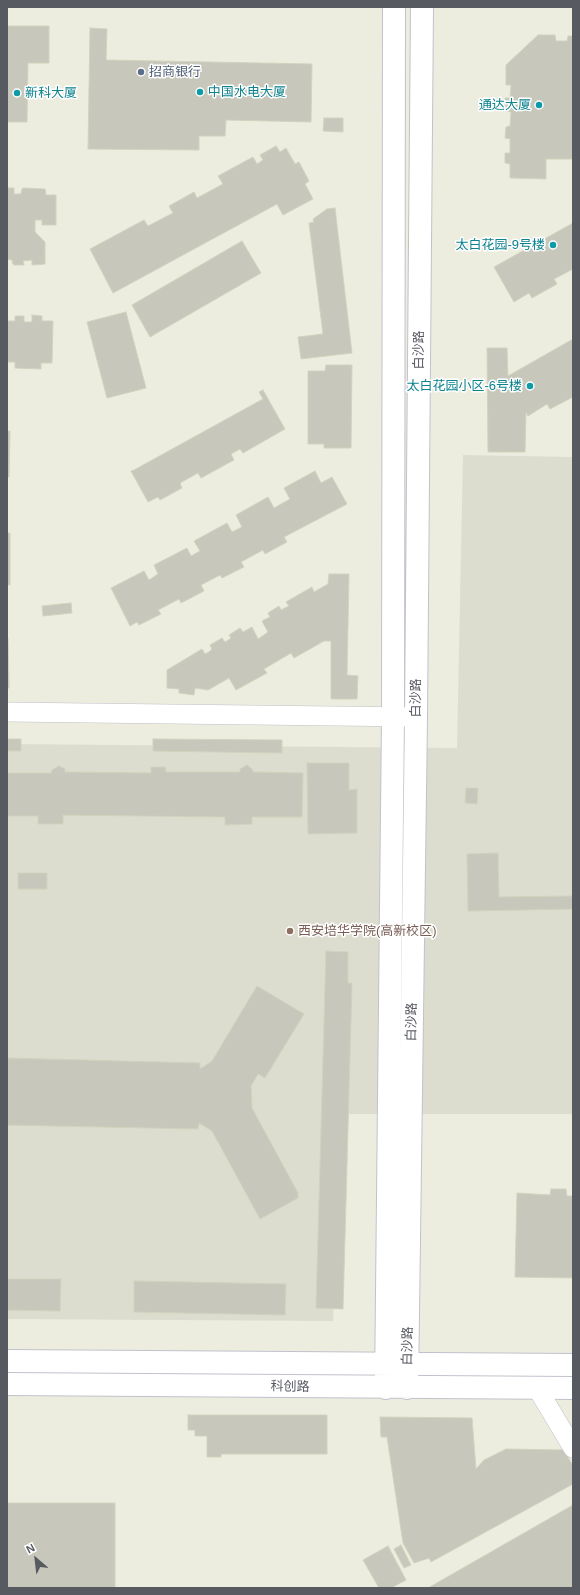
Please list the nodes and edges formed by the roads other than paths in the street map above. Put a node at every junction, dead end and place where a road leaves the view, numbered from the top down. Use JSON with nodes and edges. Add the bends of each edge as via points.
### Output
{"nodes":[{"id":1,"x":394,"y":7,"type":"edge"},
{"id":2,"x":422,"y":7,"type":"edge"},
{"id":3,"x":7,"y":712,"type":"edge"},
{"id":4,"x":393,"y":716,"type":"junction"},
{"id":5,"x":416,"y":717,"type":"junction"},
{"id":6,"x":7,"y":1360,"type":"edge"},
{"id":7,"x":386,"y":1364,"type":"junction"},
{"id":8,"x":408,"y":1364,"type":"junction"},
{"id":9,"x":573,"y":1365,"type":"edge"},
{"id":10,"x":7,"y":1384,"type":"edge"},
{"id":11,"x":397,"y":1388,"type":"junction"},
{"id":12,"x":537,"y":1388,"type":"junction"},
{"id":13,"x":573,"y":1388,"type":"edge"},
{"id":14,"x":573,"y":1448,"type":"edge"}],
"edges":[{"from":1,"to":4,"type":"street","name":"白沙路"},
{"from":2,"to":5,"type":"street","name":"白沙路"},
{"from":3,"to":4,"type":"street"},
{"from":4,"to":5,"type":"street"},
{"from":4,"to":7,"type":"street","name":"白沙路"},
{"from":5,"to":8,"type":"street","name":"白沙路"},
{"from":6,"to":7,"type":"street","name":"科创路"},
{"from":7,"to":8,"type":"street","name":"科创路"},
{"from":7,"to":11,"type":"street","name":"白沙路"},
{"from":8,"to":9,"type":"street","name":"科创路"},
{"from":8,"to":11,"type":"street","name":"白沙路"},
{"from":10,"to":11,"type":"street","name":"科创路"},
{"from":11,"to":12,"type":"street","name":"科创路"},
{"from":12,"to":13,"type":"street","name":"科创路"},
{"from":12,"to":14,"type":"street"}]}
